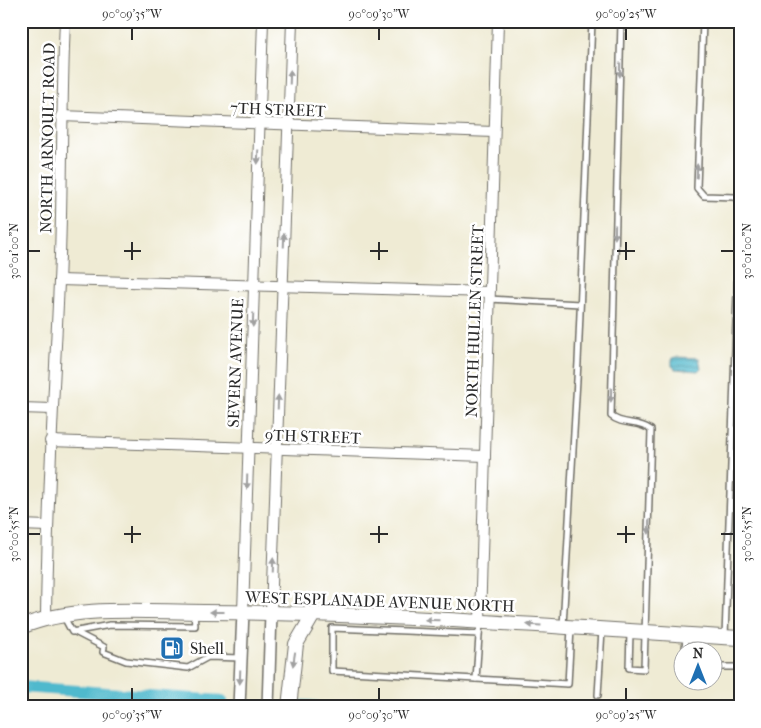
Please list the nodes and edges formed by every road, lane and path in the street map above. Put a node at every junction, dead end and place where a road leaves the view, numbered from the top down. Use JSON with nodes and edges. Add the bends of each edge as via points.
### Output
{"nodes":[{"id":1,"x":65,"y":21,"type":"edge"},
{"id":2,"x":263,"y":21,"type":"edge"},
{"id":3,"x":292,"y":21,"type":"edge"},
{"id":4,"x":498,"y":21,"type":"edge"},
{"id":5,"x":592,"y":21,"type":"edge"},
{"id":6,"x":621,"y":21,"type":"edge"},
{"id":7,"x":703,"y":21,"type":"edge"},
{"id":8,"x":61,"y":116,"type":"junction"},
{"id":9,"x":260,"y":123,"type":"junction"},
{"id":10,"x":288,"y":124,"type":"junction"},
{"id":11,"x":494,"y":132,"type":"junction"},
{"id":12,"x":740,"y":205,"type":"edge"},
{"id":13,"x":59,"y":280,"type":"junction"},
{"id":14,"x":254,"y":285,"type":"junction"},
{"id":15,"x":282,"y":287,"type":"junction"},
{"id":16,"x":489,"y":296,"type":"junction"},
{"id":17,"x":580,"y":304,"type":"junction"},
{"id":18,"x":21,"y":408,"type":"edge"},
{"id":19,"x":52,"y":409,"type":"junction"},
{"id":20,"x":50,"y":441,"type":"junction"},
{"id":21,"x":248,"y":448,"type":"junction"},
{"id":22,"x":277,"y":449,"type":"junction"},
{"id":23,"x":485,"y":456,"type":"junction"},
{"id":24,"x":21,"y":525,"type":"edge"},
{"id":25,"x":46,"y":526,"type":"junction"},
{"id":26,"x":243,"y":612,"type":"junction"},
{"id":27,"x":271,"y":613,"type":"junction"},
{"id":28,"x":62,"y":615,"type":"junction"},
{"id":29,"x":313,"y":615,"type":"junction"},
{"id":30,"x":46,"y":618,"type":"junction"},
{"id":31,"x":110,"y":618,"type":"junction"},
{"id":32,"x":401,"y":625,"type":"junction"},
{"id":33,"x":21,"y":627,"type":"edge"},
{"id":34,"x":567,"y":627,"type":"junction"},
{"id":35,"x":480,"y":628,"type":"junction"},
{"id":36,"x":602,"y":629,"type":"junction"},
{"id":37,"x":73,"y":631,"type":"junction"},
{"id":38,"x":630,"y":631,"type":"junction"},
{"id":39,"x":646,"y":632,"type":"junction"},
{"id":40,"x":686,"y":635,"type":"junction"},
{"id":41,"x":725,"y":637,"type":"junction"},
{"id":42,"x":740,"y":638,"type":"edge"},
{"id":43,"x":686,"y":640,"type":"edge"},
{"id":44,"x":241,"y":658,"type":"junction"},
{"id":45,"x":724,"y":667,"type":"edge"},
{"id":46,"x":740,"y":667,"type":"edge"},
{"id":47,"x":476,"y":679,"type":"junction"},
{"id":48,"x":598,"y":694,"type":"dead end"},
{"id":49,"x":239,"y":707,"type":"edge"},
{"id":50,"x":268,"y":707,"type":"edge"},
{"id":51,"x":289,"y":707,"type":"edge"}],
"edges":[{"from":1,"to":8,"type":"street","name":"NORTH ARNOULT ROAD"},
{"from":2,"to":9,"type":"street","name":"SEVERN AVENUE"},
{"from":10,"to":3,"type":"street","one_way":true},
{"from":4,"to":11,"type":"street","name":"NORTH HULLEN STREET"},
{"from":5,"to":17,"type":"lane"},
{"from":6,"to":39,"type":"lane","one_way":true,"via":[[611,416],[617,422],[643,423],[651,430]]},
{"from":12,"to":7,"type":"lane","one_way":true,"via":[[735,197],[704,196],[697,188]]},
{"from":8,"to":9,"type":"street","name":"7TH STREET"},
{"from":8,"to":13,"type":"street","name":"NORTH ARNOULT ROAD"},
{"from":9,"to":10,"type":"street","name":"7TH STREET"},
{"from":9,"to":14,"type":"street","name":"SEVERN AVENUE","one_way":true},
{"from":10,"to":11,"type":"street","name":"7TH STREET"},
{"from":15,"to":10,"type":"street","one_way":true},
{"from":11,"to":16,"type":"street","name":"NORTH HULLEN STREET"},
{"from":12,"to":41,"type":"lane"},
{"from":13,"to":14,"type":"street"},
{"from":13,"to":19,"type":"street","name":"NORTH ARNOULT ROAD"},
{"from":14,"to":15,"type":"street"},
{"from":14,"to":21,"type":"street","name":"SEVERN AVENUE","one_way":true},
{"from":15,"to":16,"type":"street"},
{"from":22,"to":15,"type":"street","one_way":true},
{"from":16,"to":17,"type":"lane"},
{"from":16,"to":23,"type":"street","name":"NORTH HULLEN STREET"},
{"from":17,"to":34,"type":"lane"},
{"from":18,"to":19,"type":"street"},
{"from":19,"to":20,"type":"street","name":"NORTH ARNOULT ROAD"},
{"from":20,"to":21,"type":"street","name":"9TH STREET"},
{"from":20,"to":25,"type":"street","name":"NORTH ARNOULT ROAD"},
{"from":21,"to":22,"type":"street","name":"9TH STREET"},
{"from":21,"to":26,"type":"street","name":"SEVERN AVENUE","one_way":true},
{"from":22,"to":23,"type":"street","name":"9TH STREET"},
{"from":27,"to":22,"type":"street","one_way":true},
{"from":23,"to":35,"type":"street","name":"NORTH HULLEN STREET"},
{"from":24,"to":25,"type":"street"},
{"from":25,"to":30,"type":"street","name":"NORTH ARNOULT ROAD"},
{"from":26,"to":27,"type":"main road","name":"WEST ESPLANADE AVENUE NORTH"},
{"from":26,"to":31,"type":"main road","name":"WEST ESPLANADE AVENUE NORTH","one_way":true,"via":[[194,612],[150,619]]},
{"from":26,"to":44,"type":"street","name":"SEVERN AVENUE"},
{"from":27,"to":29,"type":"main road","name":"WEST ESPLANADE AVENUE NORTH"},
{"from":27,"to":50,"type":"street"},
{"from":28,"to":30,"type":"main road","name":"WEST ESPLANADE AVENUE NORTH"},
{"from":28,"to":31,"type":"main road","name":"WEST ESPLANADE AVENUE NORTH"},
{"from":28,"to":37,"type":"lane"},
{"from":29,"to":32,"type":"main road","name":"WEST ESPLANADE AVENUE NORTH"},
{"from":29,"to":51,"type":"main road","one_way":true,"via":[[296,644]]},
{"from":30,"to":33,"type":"main road","name":"WEST ESPLANADE AVENUE NORTH"},
{"from":31,"to":37,"type":"lane"},
{"from":32,"to":35,"type":"main road","name":"WEST ESPLANADE AVENUE NORTH"},
{"from":32,"to":47,"type":"lane","via":[[332,628],[332,672]]},
{"from":34,"to":35,"type":"main road","name":"WEST ESPLANADE AVENUE NORTH","one_way":true},
{"from":34,"to":36,"type":"main road","name":"WEST ESPLANADE AVENUE NORTH"},
{"from":34,"to":47,"type":"lane","via":[[568,684]]},
{"from":35,"to":47,"type":"lane"},
{"from":36,"to":38,"type":"main road","name":"WEST ESPLANADE AVENUE NORTH"},
{"from":36,"to":48,"type":"lane"},
{"from":37,"to":44,"type":"lane","via":[[104,647],[103,652],[126,661],[188,668],[208,656]]},
{"from":38,"to":39,"type":"main road","name":"WEST ESPLANADE AVENUE NORTH"},
{"from":38,"to":39,"type":"lane","via":[[629,668],[644,669]]},
{"from":39,"to":40,"type":"main road","name":"WEST ESPLANADE AVENUE NORTH"},
{"from":40,"to":41,"type":"main road","name":"WEST ESPLANADE AVENUE NORTH"},
{"from":40,"to":43,"type":"lane"},
{"from":41,"to":42,"type":"main road","name":"WEST ESPLANADE AVENUE NORTH"},
{"from":44,"to":49,"type":"street","name":"SEVERN AVENUE","one_way":true},
{"from":45,"to":46,"type":"lane"}]}
